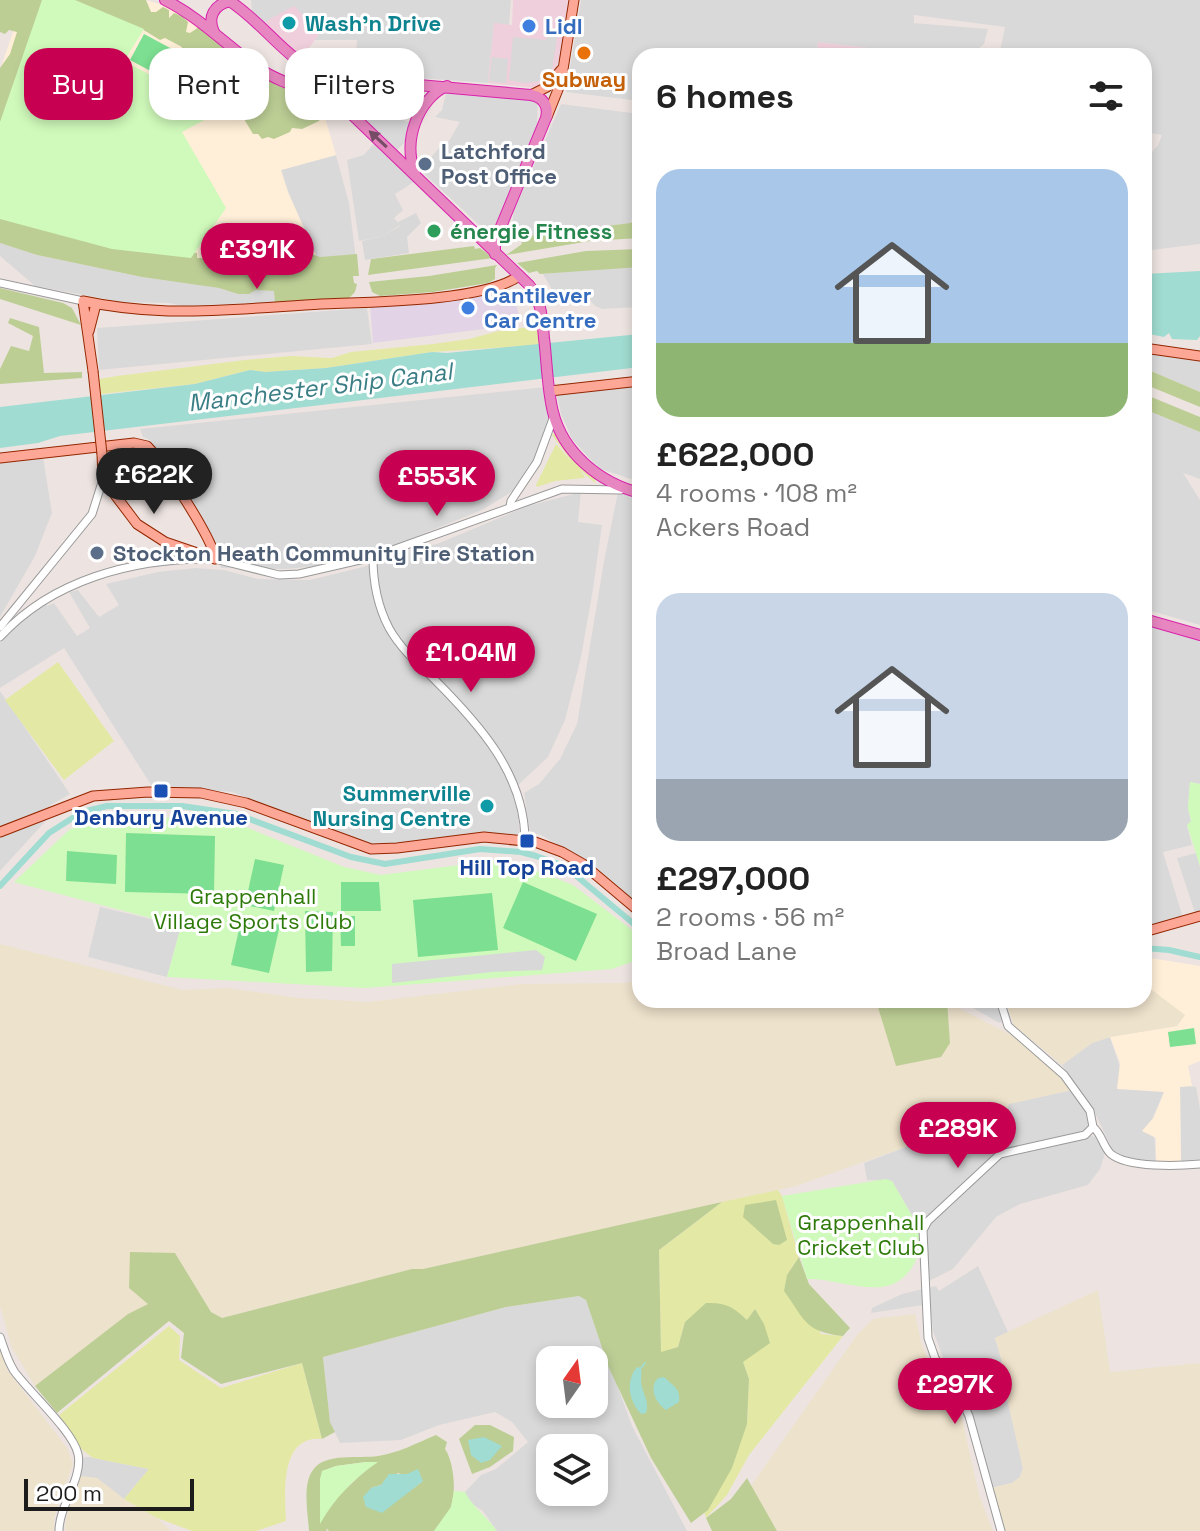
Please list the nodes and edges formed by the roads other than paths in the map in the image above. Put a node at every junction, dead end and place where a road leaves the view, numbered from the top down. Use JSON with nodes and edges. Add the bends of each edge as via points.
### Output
{"nodes":[{"id":1,"x":165,"y":0,"type":"edge"},
{"id":2,"x":212,"y":0,"type":"edge"},
{"id":3,"x":229,"y":0,"type":"edge"},
{"id":4,"x":574,"y":0,"type":"edge"},
{"id":5,"x":193,"y":17,"type":"junction"},
{"id":6,"x":214,"y":32,"type":"junction"},
{"id":7,"x":285,"y":50,"type":"edge"},
{"id":8,"x":564,"y":65,"type":"junction"},
{"id":9,"x":285,"y":82,"type":"edge"},
{"id":10,"x":424,"y":84,"type":"edge"},
{"id":11,"x":447,"y":86,"type":"junction"},
{"id":12,"x":531,"y":95,"type":"junction"},
{"id":13,"x":546,"y":118,"type":"junction"},
{"id":14,"x":358,"y":120,"type":"edge"},
{"id":15,"x":421,"y":180,"type":"junction"},
{"id":16,"x":499,"y":233,"type":"junction"},
{"id":17,"x":479,"y":237,"type":"junction"},
{"id":18,"x":495,"y":254,"type":"junction"},
{"id":19,"x":514,"y":272,"type":"junction"},
{"id":20,"x":0,"y":283,"type":"edge"},
{"id":21,"x":83,"y":301,"type":"junction"},
{"id":22,"x":96,"y":304,"type":"junction"},
{"id":23,"x":88,"y":333,"type":"junction"},
{"id":24,"x":1152,"y":349,"type":"edge"},
{"id":25,"x":1200,"y":356,"type":"edge"},
{"id":26,"x":632,"y":381,"type":"edge"},
{"id":27,"x":550,"y":386,"type":"junction"},
{"id":28,"x":554,"y":415,"type":"junction"},
{"id":29,"x":0,"y":458,"type":"edge"},
{"id":30,"x":103,"y":479,"type":"junction"},
{"id":31,"x":606,"y":483,"type":"junction"},
{"id":32,"x":632,"y":491,"type":"edge"},
{"id":33,"x":510,"y":507,"type":"junction"},
{"id":34,"x":373,"y":557,"type":"junction"},
{"id":35,"x":211,"y":559,"type":"junction"},
{"id":36,"x":1152,"y":621,"type":"edge"},
{"id":37,"x":0,"y":627,"type":"edge"},
{"id":38,"x":1200,"y":635,"type":"edge"},
{"id":39,"x":0,"y":637,"type":"edge"},
{"id":40,"x":0,"y":832,"type":"edge"},
{"id":41,"x":525,"y":839,"type":"junction"},
{"id":42,"x":632,"y":905,"type":"edge"},
{"id":43,"x":1200,"y":916,"type":"edge"},
{"id":44,"x":1152,"y":930,"type":"edge"},
{"id":45,"x":1002,"y":1008,"type":"edge"},
{"id":46,"x":1093,"y":1127,"type":"junction"},
{"id":47,"x":1200,"y":1164,"type":"edge"},
{"id":48,"x":0,"y":1337,"type":"edge"},
{"id":49,"x":59,"y":1531,"type":"edge"},
{"id":50,"x":1001,"y":1531,"type":"edge"}],
"edges":[{"from":1,"to":5,"type":"highway"},
{"from":2,"to":5,"type":"highway","via":[[207,14]]},
{"from":3,"to":6,"type":"highway","via":[[214,10]]},
{"from":3,"to":7,"type":"highway"},
{"from":4,"to":8,"type":"main road"},
{"from":5,"to":6,"type":"highway"},
{"from":6,"to":9,"type":"highway"},
{"from":8,"to":12,"type":"main road","via":[[550,84]]},
{"from":8,"to":13,"type":"main road"},
{"from":10,"to":11,"type":"highway"},
{"from":11,"to":12,"type":"highway"},
{"from":11,"to":15,"type":"highway","via":[[426,100],[417,120],[411,159]]},
{"from":12,"to":13,"type":"highway","via":[[544,102]]},
{"from":13,"to":16,"type":"highway"},
{"from":15,"to":14,"type":"highway","one_way":true},
{"from":15,"to":17,"type":"highway"},
{"from":16,"to":17,"type":"highway","via":[[490,239]]},
{"from":16,"to":18,"type":"highway"},
{"from":17,"to":18,"type":"highway"},
{"from":18,"to":19,"type":"highway"},
{"from":19,"to":22,"type":"main road","via":[[502,284],[463,293],[377,302],[180,311]]},
{"from":19,"to":27,"type":"highway","via":[[540,306]]},
{"from":20,"to":21,"type":"street"},
{"from":21,"to":22,"type":"main road"},
{"from":21,"to":23,"type":"main road"},
{"from":22,"to":23,"type":"main road"},
{"from":23,"to":30,"type":"main road","bridge":true},
{"from":24,"to":25,"type":"main road"},
{"from":26,"to":27,"type":"main road"},
{"from":27,"to":28,"type":"highway"},
{"from":28,"to":31,"type":"highway","via":[[575,453]]},
{"from":28,"to":33,"type":"street","via":[[537,462]]},
{"from":29,"to":35,"type":"main road","via":[[140,443],[182,497],[213,548]]},
{"from":30,"to":35,"type":"main road","via":[[137,524],[165,542]]},
{"from":30,"to":37,"type":"street","via":[[98,502],[83,527]]},
{"from":31,"to":32,"type":"highway"},
{"from":31,"to":33,"type":"street","via":[[562,489]]},
{"from":33,"to":34,"type":"street"},
{"from":34,"to":35,"type":"street","via":[[279,575]]},
{"from":34,"to":41,"type":"street","via":[[378,596],[390,628],[408,654],[464,709],[503,762],[519,795]]},
{"from":35,"to":39,"type":"street","via":[[149,563],[101,574],[36,604]]},
{"from":36,"to":38,"type":"highway"},
{"from":40,"to":41,"type":"main road","via":[[93,796],[175,792],[246,803],[371,849],[484,837]]},
{"from":41,"to":42,"type":"main road","via":[[583,864]]},
{"from":43,"to":44,"type":"main road"},
{"from":45,"to":46,"type":"street","via":[[1008,1026],[1064,1075],[1090,1111]]},
{"from":46,"to":47,"type":"street","via":[[1115,1157],[1156,1166]]},
{"from":46,"to":50,"type":"street","via":[[1085,1135],[1000,1154],[923,1230],[928,1338],[969,1416]]},
{"from":48,"to":49,"type":"street","via":[[13,1370],[71,1440],[78,1456]]}]}
